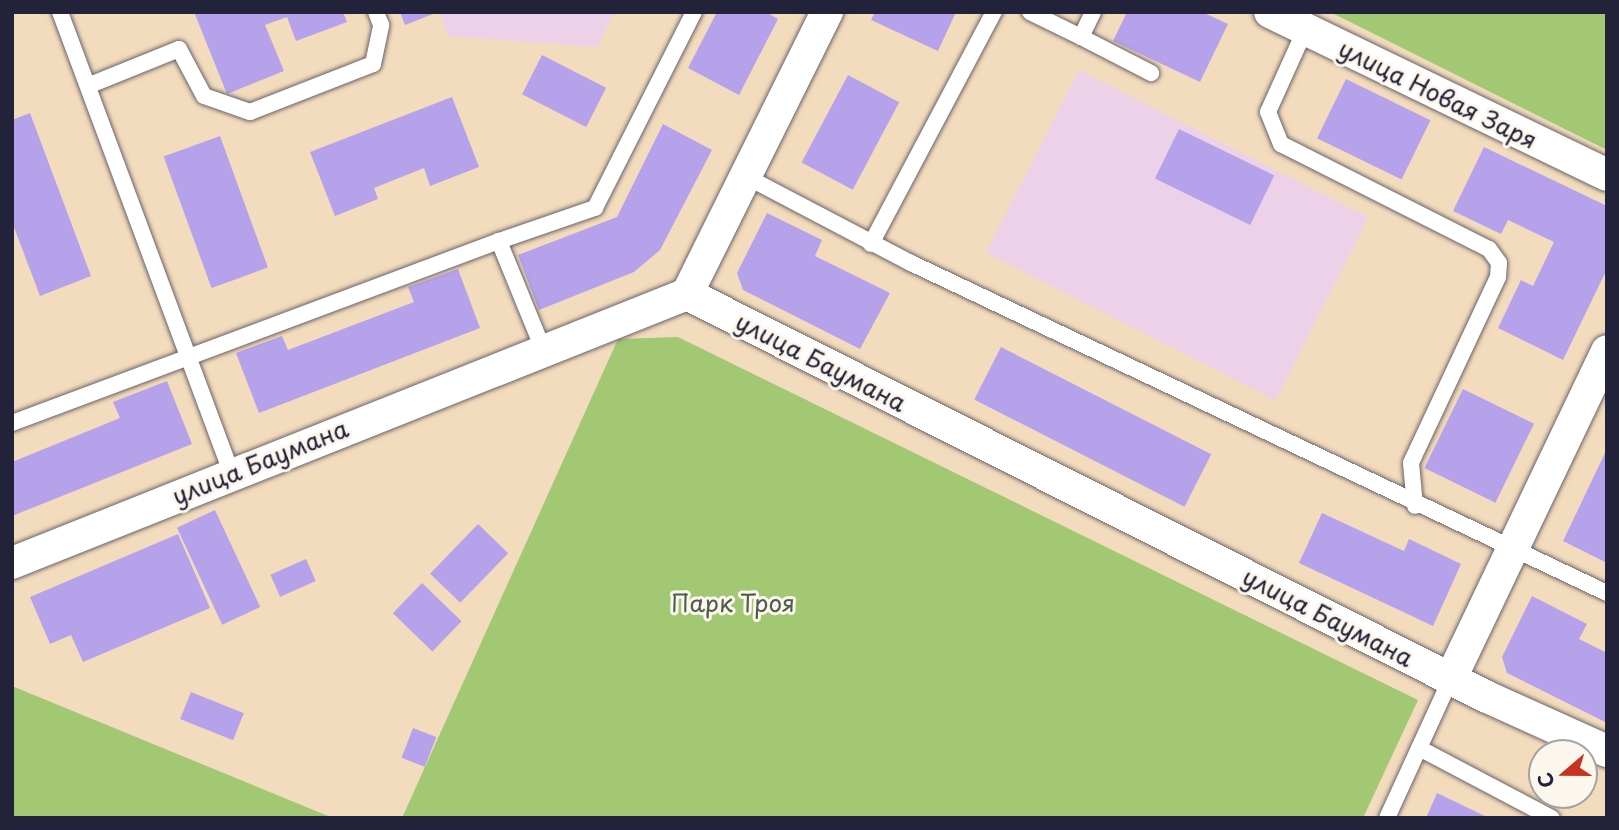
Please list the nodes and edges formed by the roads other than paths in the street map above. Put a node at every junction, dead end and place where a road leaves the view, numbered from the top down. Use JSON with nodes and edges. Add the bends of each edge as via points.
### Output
{"nodes":[{"id":1,"x":60,"y":12,"type":"edge"},
{"id":2,"x":376,"y":12,"type":"edge"},
{"id":3,"x":694,"y":12,"type":"edge"},
{"id":4,"x":827,"y":12,"type":"edge"},
{"id":5,"x":994,"y":12,"type":"edge"},
{"id":6,"x":1030,"y":12,"type":"edge"},
{"id":7,"x":1093,"y":12,"type":"edge"},
{"id":8,"x":1270,"y":12,"type":"edge"},
{"id":9,"x":1305,"y":30,"type":"junction"},
{"id":10,"x":1081,"y":37,"type":"junction"},
{"id":11,"x":1151,"y":73,"type":"dead end"},
{"id":12,"x":90,"y":85,"type":"junction"},
{"id":13,"x":1607,"y":175,"type":"edge"},
{"id":14,"x":746,"y":176,"type":"junction"},
{"id":15,"x":499,"y":241,"type":"junction"},
{"id":16,"x":871,"y":244,"type":"junction"},
{"id":17,"x":687,"y":294,"type":"junction"},
{"id":18,"x":543,"y":349,"type":"junction"},
{"id":19,"x":1607,"y":351,"type":"edge"},
{"id":20,"x":188,"y":357,"type":"junction"},
{"id":21,"x":12,"y":423,"type":"edge"},
{"id":22,"x":231,"y":473,"type":"junction"},
{"id":23,"x":1415,"y":506,"type":"junction"},
{"id":24,"x":1511,"y":551,"type":"junction"},
{"id":25,"x":12,"y":563,"type":"edge"},
{"id":26,"x":1607,"y":593,"type":"edge"},
{"id":27,"x":1451,"y":678,"type":"junction"},
{"id":28,"x":1419,"y":748,"type":"junction"},
{"id":29,"x":1607,"y":751,"type":"edge"},
{"id":30,"x":1387,"y":818,"type":"edge"},
{"id":31,"x":1552,"y":818,"type":"edge"}],
"edges":[{"from":1,"to":12,"type":"lane"},
{"from":2,"to":12,"type":"lane","via":[[381,25],[373,64],[250,112],[204,96],[179,49]]},
{"from":3,"to":15,"type":"lane","via":[[595,208]]},
{"from":4,"to":14,"type":"street"},
{"from":5,"to":16,"type":"lane"},
{"from":6,"to":10,"type":"lane"},
{"from":7,"to":10,"type":"lane"},
{"from":8,"to":9,"type":"street","name":"улица Новая Заря"},
{"from":9,"to":13,"type":"street","name":"улица Новая Заря"},
{"from":9,"to":23,"type":"lane","via":[[1268,112],[1280,144],[1489,249],[1499,263],[1497,277],[1411,463]]},
{"from":10,"to":11,"type":"lane"},
{"from":12,"to":20,"type":"lane"},
{"from":14,"to":16,"type":"lane"},
{"from":14,"to":17,"type":"street"},
{"from":15,"to":18,"type":"lane"},
{"from":15,"to":20,"type":"lane"},
{"from":16,"to":23,"type":"lane"},
{"from":17,"to":18,"type":"street","name":"улица Баумана"},
{"from":17,"to":27,"type":"street","name":"улица Баумана"},
{"from":18,"to":22,"type":"street","name":"улица Баумана"},
{"from":19,"to":24,"type":"street"},
{"from":20,"to":21,"type":"lane"},
{"from":20,"to":22,"type":"lane"},
{"from":22,"to":25,"type":"street","name":"улица Баумана"},
{"from":23,"to":24,"type":"lane"},
{"from":24,"to":26,"type":"lane"},
{"from":24,"to":27,"type":"street"},
{"from":27,"to":28,"type":"lane"},
{"from":27,"to":29,"type":"street","name":"улица Баумана"},
{"from":28,"to":30,"type":"lane"},
{"from":28,"to":31,"type":"lane"}]}
